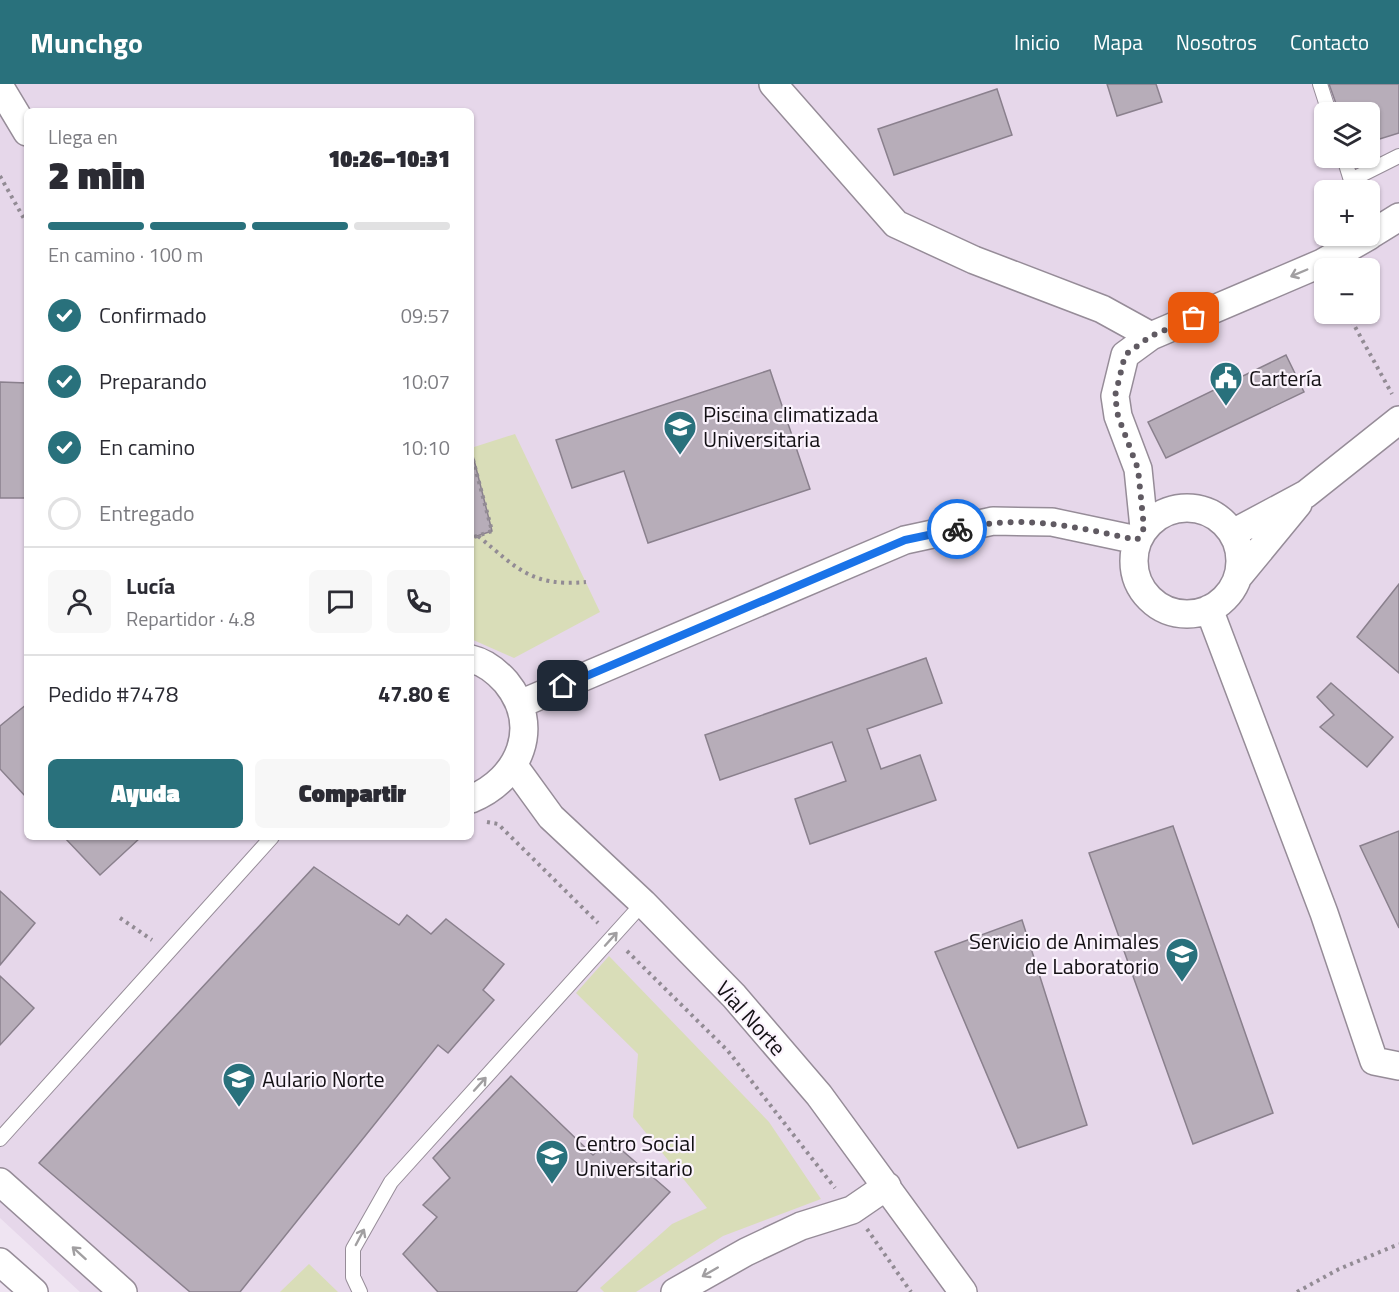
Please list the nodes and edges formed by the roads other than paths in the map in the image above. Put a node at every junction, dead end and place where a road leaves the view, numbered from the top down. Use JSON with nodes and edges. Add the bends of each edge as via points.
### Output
{"nodes":[{"id":1,"x":773,"y":84,"type":"edge"},
{"id":2,"x":1320,"y":84,"type":"edge"},
{"id":3,"x":0,"y":87,"type":"edge"},
{"id":4,"x":1326,"y":102,"type":"edge"},
{"id":5,"x":24,"y":127,"type":"edge"},
{"id":6,"x":1399,"y":156,"type":"edge"},
{"id":7,"x":1361,"y":180,"type":"edge"},
{"id":8,"x":1399,"y":217,"type":"edge"},
{"id":9,"x":1380,"y":228,"type":"edge"},
{"id":10,"x":1351,"y":246,"type":"edge"},
{"id":11,"x":1151,"y":336,"type":"junction"},
{"id":12,"x":1396,"y":409,"type":"edge"},
{"id":13,"x":1138,"y":469,"type":"junction"},
{"id":14,"x":1306,"y":494,"type":"junction"},
{"id":15,"x":1181,"y":507,"type":"junction"},
{"id":16,"x":1233,"y":533,"type":"junction"},
{"id":17,"x":1140,"y":534,"type":"junction"},
{"id":18,"x":1238,"y":577,"type":"junction"},
{"id":19,"x":1209,"y":609,"type":"junction"},
{"id":20,"x":474,"y":660,"type":"edge"},
{"id":21,"x":520,"y":705,"type":"junction"},
{"id":22,"x":514,"y":766,"type":"junction"},
{"id":23,"x":475,"y":811,"type":"edge"},
{"id":24,"x":269,"y":840,"type":"edge"},
{"id":25,"x":643,"y":903,"type":"junction"},
{"id":26,"x":1399,"y":1066,"type":"edge"},
{"id":27,"x":0,"y":1139,"type":"edge"},
{"id":28,"x":0,"y":1182,"type":"edge"},
{"id":29,"x":887,"y":1185,"type":"junction"},
{"id":30,"x":0,"y":1262,"type":"edge"},
{"id":31,"x":20,"y":1288,"type":"edge"},
{"id":32,"x":123,"y":1292,"type":"edge"},
{"id":33,"x":360,"y":1292,"type":"edge"},
{"id":34,"x":675,"y":1292,"type":"edge"},
{"id":35,"x":963,"y":1292,"type":"edge"}],
"edges":[{"from":1,"to":11,"type":"street","via":[[896,224],[974,260],[1102,309]]},
{"from":2,"to":4,"type":"lane"},
{"from":3,"to":5,"type":"street"},
{"from":6,"to":7,"type":"lane"},
{"from":8,"to":9,"type":"street"},
{"from":10,"to":11,"type":"street","one_way":true,"via":[[1322,263]]},
{"from":11,"to":13,"type":"street","via":[[1125,355],[1115,396],[1118,416]]},
{"from":12,"to":14,"type":"street"},
{"from":13,"to":15,"type":"street"},
{"from":13,"to":17,"type":"street"},
{"from":14,"to":16,"type":"street"},
{"from":14,"to":18,"type":"street"},
{"from":15,"to":16,"type":"street","via":[[1211,513]]},
{"from":15,"to":17,"type":"street","via":[[1160,514]]},
{"from":16,"to":18,"type":"street","via":[[1240,555]]},
{"from":17,"to":19,"type":"street","via":[[1134,570],[1149,599],[1163,608],[1186,614]]},
{"from":17,"to":21,"type":"street","via":[[1052,522],[993,521],[905,540]]},
{"from":18,"to":19,"type":"street","via":[[1227,596]]},
{"from":19,"to":26,"type":"street","via":[[1324,913],[1374,1060]]},
{"from":20,"to":21,"type":"street","via":[[498,672]]},
{"from":21,"to":22,"type":"street","via":[[524,725],[522,747]]},
{"from":22,"to":23,"type":"street"},
{"from":22,"to":25,"type":"street","name":"Vial Norte","via":[[551,817]]},
{"from":24,"to":27,"type":"lane"},
{"from":25,"to":29,"type":"street","name":"Vial Norte","via":[[742,1005],[819,1095]]},
{"from":33,"to":25,"type":"lane","one_way":true,"via":[[353,1277],[353,1249],[391,1182]]},
{"from":32,"to":28,"type":"street","one_way":true},
{"from":29,"to":34,"type":"street","one_way":true,"via":[[852,1210],[801,1226]]},
{"from":29,"to":35,"type":"street","name":"Vial Norte"},
{"from":30,"to":31,"type":"street"}]}
